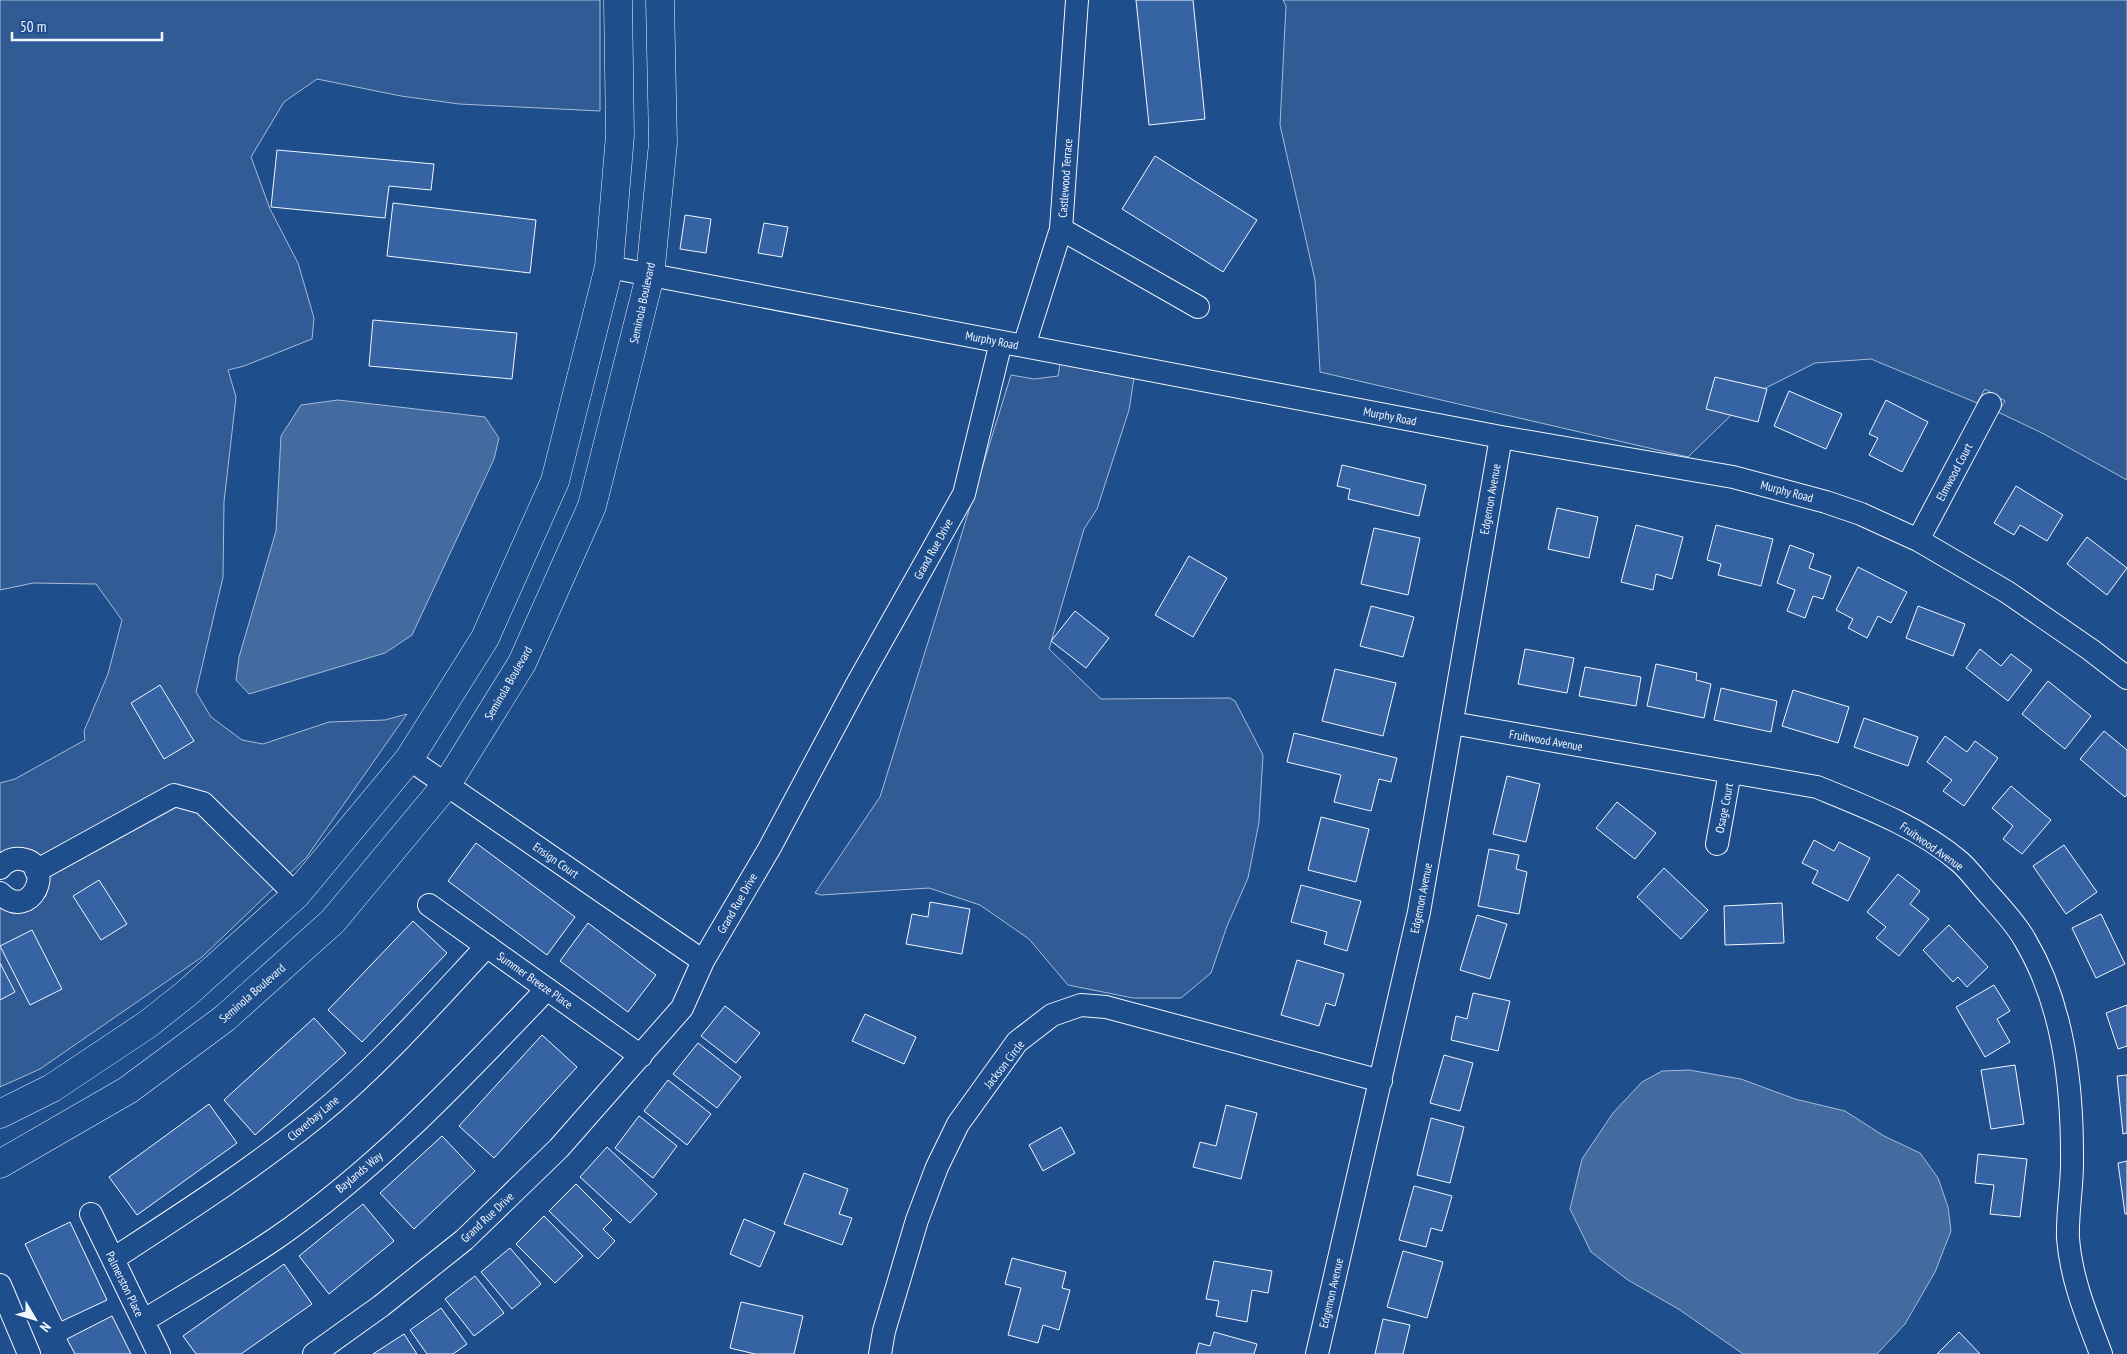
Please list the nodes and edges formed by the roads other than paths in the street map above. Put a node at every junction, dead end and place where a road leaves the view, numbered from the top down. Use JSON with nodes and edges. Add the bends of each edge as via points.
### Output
{"nodes":[{"id":1,"x":618,"y":0,"type":"edge"},
{"id":2,"x":660,"y":0,"type":"edge"},
{"id":3,"x":1077,"y":0,"type":"edge"},
{"id":4,"x":1061,"y":229,"type":"junction"},
{"id":5,"x":608,"y":266,"type":"junction"},
{"id":6,"x":650,"y":276,"type":"junction"},
{"id":7,"x":1198,"y":307,"type":"dead end"},
{"id":8,"x":1001,"y":342,"type":"junction"},
{"id":9,"x":1024,"y":346,"type":"junction"},
{"id":10,"x":1990,"y":404,"type":"dead end"},
{"id":11,"x":1501,"y":438,"type":"junction"},
{"id":12,"x":1918,"y":540,"type":"junction"},
{"id":13,"x":2127,"y":678,"type":"edge"},
{"id":14,"x":1452,"y":723,"type":"junction"},
{"id":15,"x":409,"y":759,"type":"junction"},
{"id":16,"x":1730,"y":772,"type":"junction"},
{"id":17,"x":447,"y":784,"type":"junction"},
{"id":18,"x":1717,"y":844,"type":"dead end"},
{"id":19,"x":0,"y":868,"type":"edge"},
{"id":20,"x":36,"y":871,"type":"junction"},
{"id":21,"x":0,"y":893,"type":"edge"},
{"id":22,"x":296,"y":896,"type":"junction"},
{"id":23,"x":429,"y":905,"type":"dead end"},
{"id":24,"x":487,"y":946,"type":"junction"},
{"id":25,"x":703,"y":961,"type":"junction"},
{"id":26,"x":547,"y":989,"type":"junction"},
{"id":27,"x":641,"y":1056,"type":"junction"},
{"id":28,"x":1381,"y":1081,"type":"junction"},
{"id":29,"x":0,"y":1114,"type":"edge"},
{"id":30,"x":0,"y":1164,"type":"edge"},
{"id":31,"x":91,"y":1214,"type":"dead end"},
{"id":32,"x":113,"y":1259,"type":"junction"},
{"id":33,"x":0,"y":1285,"type":"edge"},
{"id":34,"x":143,"y":1321,"type":"junction"},
{"id":35,"x":29,"y":1354,"type":"edge"},
{"id":36,"x":159,"y":1354,"type":"edge"},
{"id":37,"x":314,"y":1354,"type":"edge"},
{"id":38,"x":880,"y":1354,"type":"edge"},
{"id":39,"x":1317,"y":1354,"type":"edge"},
{"id":40,"x":2101,"y":1354,"type":"edge"}],
"edges":[{"from":1,"to":5,"type":"main road","via":[[620,135]]},
{"from":2,"to":6,"type":"main road","name":"Seminola Boulevard","via":[[663,143]]},
{"from":3,"to":4,"type":"street","name":"Castlewood Terrace"},
{"from":4,"to":7,"type":"street","name":"Castlewood Terrace"},
{"from":4,"to":9,"type":"street"},
{"from":5,"to":6,"type":"street","name":"Murphy Road"},
{"from":5,"to":15,"type":"main road","via":[[555,481],[485,638]]},
{"from":6,"to":8,"type":"street","name":"Murphy Road"},
{"from":6,"to":17,"type":"main road","name":"Seminola Boulevard","via":[[592,506],[522,663]]},
{"from":8,"to":9,"type":"street","name":"Murphy Road"},
{"from":8,"to":25,"type":"street","name":"Grand Rue Drive","via":[[964,494]]},
{"from":9,"to":11,"type":"street","name":"Murphy Road"},
{"from":10,"to":12,"type":"street","name":"Elmwood Court"},
{"from":11,"to":12,"type":"street","name":"Murphy Road","via":[[1733,477],[1826,502]]},
{"from":11,"to":14,"type":"street","name":"Edgemon Avenue"},
{"from":12,"to":13,"type":"street","name":"Murphy Road","via":[[2007,592]]},
{"from":14,"to":16,"type":"street","name":"Fruitwood Avenue"},
{"from":14,"to":28,"type":"street","name":"Edgemon Avenue","via":[[1419,912]]},
{"from":15,"to":17,"type":"street","name":"Ensign Court"},
{"from":15,"to":22,"type":"main road"},
{"from":16,"to":18,"type":"street","name":"Osage Court"},
{"from":16,"to":40,"type":"street","name":"Fruitwood Avenue","via":[[1817,787],[1911,829],[1960,862],[2025,940],[2052,1000],[2064,1050],[2072,1155],[2068,1238],[2078,1296]]},
{"from":17,"to":25,"type":"street","name":"Ensign Court"},
{"from":17,"to":30,"type":"main road","name":"Seminola Boulevard","via":[[334,921],[225,1018],[128,1090]]},
{"from":19,"to":20,"type":"street","via":[[7,862],[20,859],[27,861]]},
{"from":20,"to":21,"type":"street","via":[[38,884],[31,896],[18,902]]},
{"from":20,"to":22,"type":"street","via":[[174,795],[203,803]]},
{"from":22,"to":29,"type":"main road","via":[[188,993],[148,1024],[52,1088]]},
{"from":23,"to":24,"type":"street","name":"Summer Breeze Place"},
{"from":24,"to":26,"type":"street","name":"Summer Breeze Place"},
{"from":24,"to":32,"type":"street","name":"Cloverbay Lane","via":[[394,1046],[316,1117],[234,1181]]},
{"from":25,"to":27,"type":"street","name":"Grand Rue Drive","via":[[682,1008]]},
{"from":26,"to":27,"type":"street","name":"Summer Breeze Place"},
{"from":26,"to":34,"type":"street","name":"Baylands Way","via":[[438,1103],[359,1174],[275,1239]]},
{"from":27,"to":37,"type":"street","name":"Grand Rue Drive","via":[[559,1148],[464,1240]]},
{"from":28,"to":38,"type":"street","name":"Jackson Circle","via":[[1106,1007],[1081,1005],[1052,1016],[1017,1042],[958,1124],[917,1220]]},
{"from":28,"to":39,"type":"street","name":"Edgemon Avenue"},
{"from":31,"to":32,"type":"street","name":"Palmerston Place"},
{"from":32,"to":34,"type":"street","name":"Palmerston Place"},
{"from":33,"to":35,"type":"street"},
{"from":34,"to":36,"type":"street","name":"Palmerston Place"}]}
